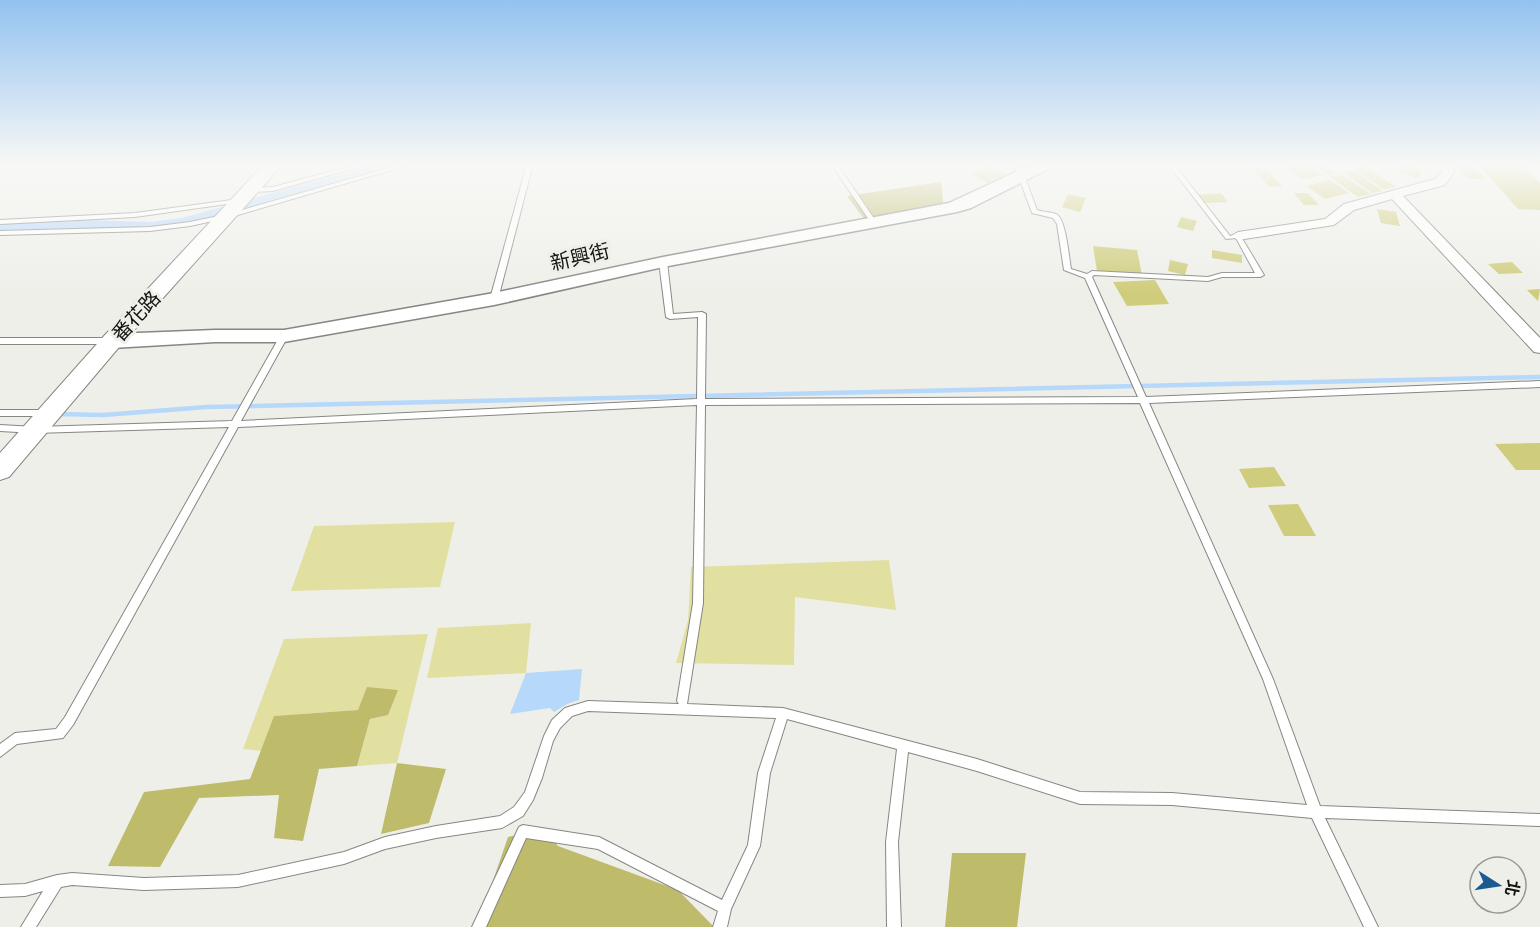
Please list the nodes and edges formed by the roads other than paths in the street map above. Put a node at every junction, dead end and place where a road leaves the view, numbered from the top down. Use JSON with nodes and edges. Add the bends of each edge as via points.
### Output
{"nodes":[{"id":1,"x":202,"y":207,"type":"edge"},
{"id":2,"x":223,"y":207,"type":"edge"},
{"id":3,"x":236,"y":207,"type":"edge"},
{"id":4,"x":518,"y":207,"type":"edge"},
{"id":5,"x":864,"y":207,"type":"edge"},
{"id":6,"x":954,"y":207,"type":"edge"},
{"id":7,"x":1032,"y":207,"type":"edge"},
{"id":8,"x":1204,"y":207,"type":"edge"},
{"id":9,"x":1349,"y":207,"type":"edge"},
{"id":10,"x":1407,"y":207,"type":"edge"},
{"id":11,"x":0,"y":222,"type":"edge"},
{"id":12,"x":874,"y":222,"type":"junction"},
{"id":13,"x":0,"y":234,"type":"edge"},
{"id":14,"x":1238,"y":236,"type":"junction"},
{"id":15,"x":663,"y":262,"type":"junction"},
{"id":16,"x":1088,"y":277,"type":"junction"},
{"id":17,"x":494,"y":299,"type":"junction"},
{"id":18,"x":284,"y":336,"type":"junction"},
{"id":19,"x":0,"y":341,"type":"edge"},
{"id":20,"x":112,"y":341,"type":"junction"},
{"id":21,"x":1540,"y":348,"type":"edge"},
{"id":22,"x":1540,"y":384,"type":"edge"},
{"id":23,"x":1144,"y":400,"type":"junction"},
{"id":24,"x":702,"y":402,"type":"junction"},
{"id":25,"x":0,"y":413,"type":"edge"},
{"id":26,"x":43,"y":421,"type":"junction"},
{"id":27,"x":235,"y":424,"type":"junction"},
{"id":28,"x":0,"y":428,"type":"edge"},
{"id":29,"x":0,"y":470,"type":"edge"},
{"id":30,"x":683,"y":701,"type":"dead end"},
{"id":31,"x":783,"y":713,"type":"junction"},
{"id":32,"x":903,"y":745,"type":"junction"},
{"id":33,"x":0,"y":751,"type":"edge"},
{"id":34,"x":1316,"y":812,"type":"junction"},
{"id":35,"x":1540,"y":820,"type":"edge"},
{"id":36,"x":57,"y":881,"type":"junction"},
{"id":37,"x":0,"y":891,"type":"edge"},
{"id":38,"x":725,"y":908,"type":"junction"},
{"id":39,"x":28,"y":927,"type":"edge"},
{"id":40,"x":479,"y":927,"type":"edge"},
{"id":41,"x":720,"y":927,"type":"edge"},
{"id":42,"x":894,"y":927,"type":"edge"},
{"id":43,"x":1371,"y":927,"type":"edge"}],
"edges":[{"from":1,"to":11,"type":"lane"},
{"from":2,"to":13,"type":"lane","via":[[150,229]]},
{"from":3,"to":20,"type":"main road","name":"番花路"},
{"from":4,"to":17,"type":"lane"},
{"from":5,"to":12,"type":"lane"},
{"from":6,"to":12,"type":"street","name":"新興街"},
{"from":7,"to":16,"type":"lane","via":[[1034,212],[1056,216],[1068,270]]},
{"from":8,"to":14,"type":"lane","via":[[1228,238]]},
{"from":9,"to":14,"type":"street","via":[[1329,222]]},
{"from":10,"to":21,"type":"street"},
{"from":12,"to":15,"type":"street","name":"新興街"},
{"from":14,"to":16,"type":"lane","via":[[1260,275],[1208,279],[1092,273]]},
{"from":15,"to":17,"type":"street","name":"新興街"},
{"from":15,"to":24,"type":"lane","via":[[670,317],[702,314]]},
{"from":16,"to":23,"type":"lane"},
{"from":17,"to":18,"type":"street","name":"新興街"},
{"from":18,"to":20,"type":"street","name":"新興街"},
{"from":18,"to":27,"type":"lane"},
{"from":19,"to":20,"type":"lane"},
{"from":20,"to":26,"type":"main road","name":"番花路"},
{"from":22,"to":23,"type":"lane"},
{"from":23,"to":24,"type":"lane"},
{"from":23,"to":34,"type":"lane","via":[[1268,679]]},
{"from":24,"to":27,"type":"lane"},
{"from":24,"to":30,"type":"lane","via":[[698,603]]},
{"from":25,"to":26,"type":"lane"},
{"from":26,"to":27,"type":"lane"},
{"from":26,"to":28,"type":"lane"},
{"from":26,"to":29,"type":"main road","name":"番花路"},
{"from":27,"to":33,"type":"lane","via":[[59,735],[15,739]]},
{"from":31,"to":32,"type":"lane"},
{"from":31,"to":36,"type":"lane","via":[[578,707],[557,720],[525,806],[511,819],[385,843],[344,858],[238,881]]},
{"from":31,"to":38,"type":"lane","via":[[764,773],[754,846]]},
{"from":32,"to":34,"type":"lane","via":[[1080,798],[1173,799]]},
{"from":32,"to":42,"type":"lane","via":[[892,842]]},
{"from":34,"to":35,"type":"lane"},
{"from":34,"to":43,"type":"lane"},
{"from":36,"to":37,"type":"lane","via":[[25,890]]},
{"from":36,"to":39,"type":"lane"},
{"from":38,"to":40,"type":"lane","via":[[599,843],[523,831]]},
{"from":38,"to":41,"type":"lane"}]}
